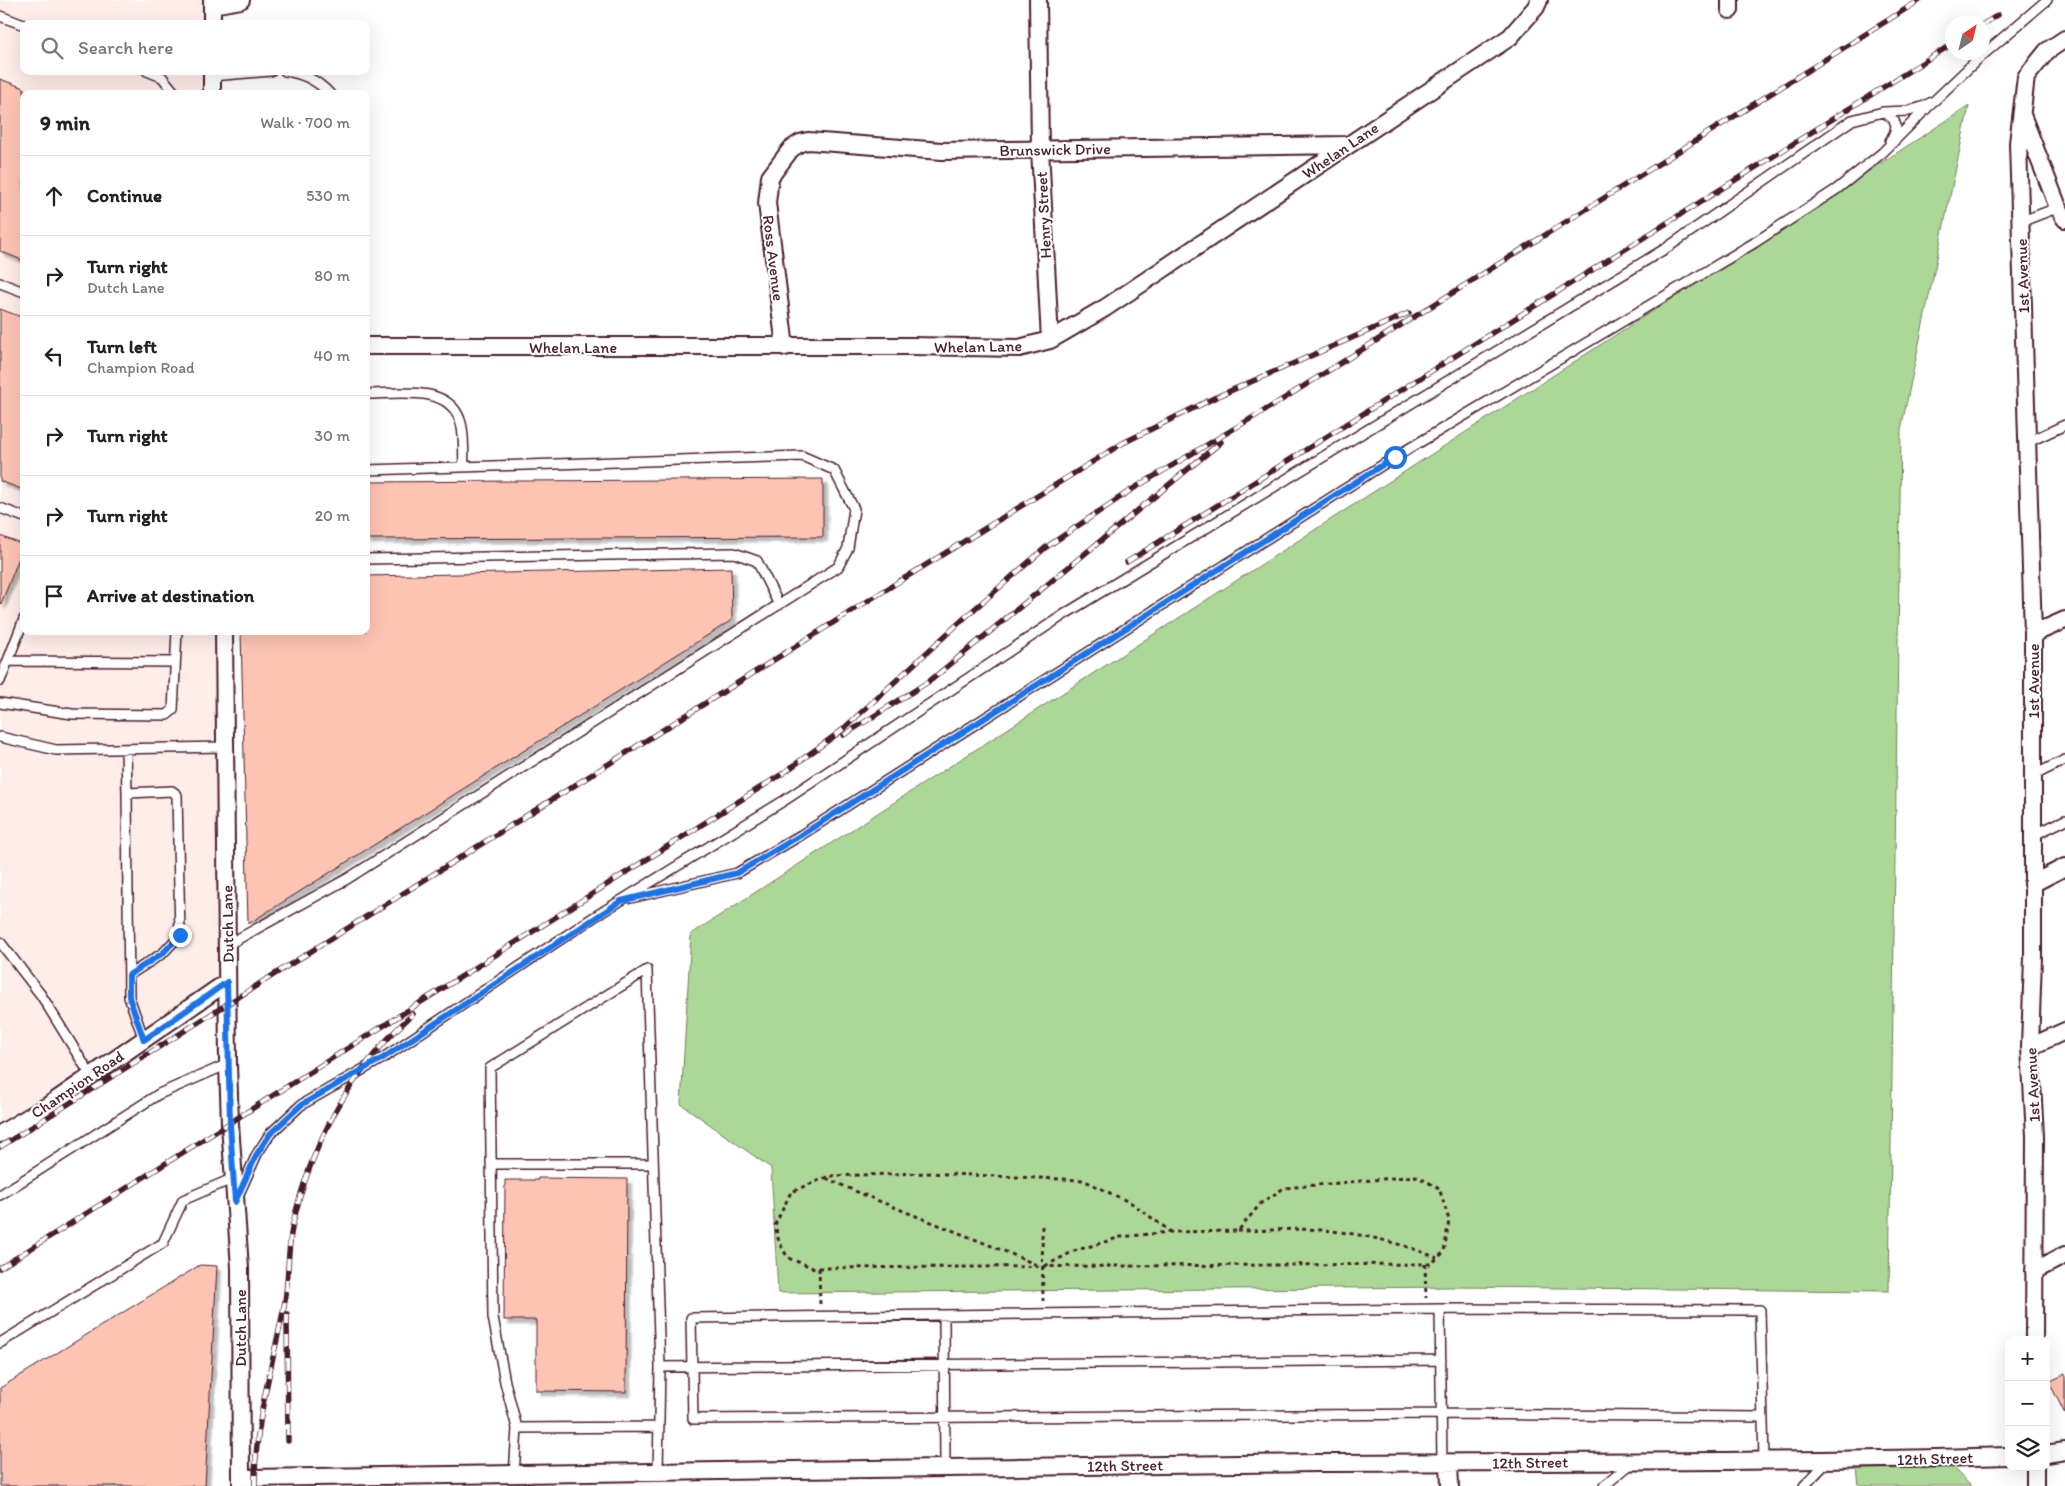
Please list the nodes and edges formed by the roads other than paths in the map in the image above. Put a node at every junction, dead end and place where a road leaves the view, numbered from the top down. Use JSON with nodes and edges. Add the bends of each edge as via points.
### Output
{"nodes":[{"id":1,"x":241,"y":0,"type":"edge"},
{"id":2,"x":1038,"y":0,"type":"edge"},
{"id":3,"x":1539,"y":0,"type":"edge"},
{"id":4,"x":2047,"y":0,"type":"edge"},
{"id":5,"x":212,"y":3,"type":"edge"},
{"id":6,"x":0,"y":16,"type":"edge"},
{"id":7,"x":212,"y":20,"type":"edge"},
{"id":8,"x":20,"y":24,"type":"edge"},
{"id":9,"x":2065,"y":39,"type":"edge"},
{"id":10,"x":157,"y":75,"type":"edge"},
{"id":11,"x":212,"y":75,"type":"edge"},
{"id":12,"x":302,"y":75,"type":"edge"},
{"id":13,"x":173,"y":90,"type":"edge"},
{"id":14,"x":212,"y":90,"type":"edge"},
{"id":15,"x":326,"y":90,"type":"edge"},
{"id":16,"x":1937,"y":98,"type":"junction"},
{"id":17,"x":1883,"y":112,"type":"junction"},
{"id":18,"x":2022,"y":113,"type":"junction"},
{"id":19,"x":1346,"y":145,"type":"junction"},
{"id":20,"x":1040,"y":149,"type":"junction"},
{"id":21,"x":1884,"y":152,"type":"junction"},
{"id":22,"x":775,"y":170,"type":"joint"},
{"id":23,"x":2063,"y":210,"type":"edge"},
{"id":24,"x":2020,"y":222,"type":"junction"},
{"id":25,"x":0,"y":283,"type":"edge"},
{"id":26,"x":20,"y":290,"type":"edge"},
{"id":27,"x":1050,"y":340,"type":"junction"},
{"id":28,"x":370,"y":346,"type":"edge"},
{"id":29,"x":785,"y":347,"type":"junction"},
{"id":30,"x":370,"y":394,"type":"edge"},
{"id":31,"x":2065,"y":426,"type":"edge"},
{"id":32,"x":2026,"y":443,"type":"junction"},
{"id":33,"x":464,"y":467,"type":"junction"},
{"id":34,"x":370,"y":470,"type":"edge"},
{"id":35,"x":0,"y":508,"type":"edge"},
{"id":36,"x":20,"y":516,"type":"edge"},
{"id":37,"x":370,"y":559,"type":"edge"},
{"id":38,"x":779,"y":604,"type":"junction"},
{"id":39,"x":2065,"y":620,"type":"edge"},
{"id":40,"x":20,"y":630,"type":"edge"},
{"id":41,"x":2033,"y":634,"type":"junction"},
{"id":42,"x":177,"y":635,"type":"edge"},
{"id":43,"x":224,"y":635,"type":"edge"},
{"id":44,"x":8,"y":661,"type":"junction"},
{"id":45,"x":175,"y":662,"type":"junction"},
{"id":46,"x":0,"y":682,"type":"edge"},
{"id":47,"x":0,"y":703,"type":"edge"},
{"id":48,"x":0,"y":737,"type":"edge"},
{"id":49,"x":225,"y":747,"type":"junction"},
{"id":50,"x":126,"y":750,"type":"junction"},
{"id":51,"x":2065,"y":760,"type":"edge"},
{"id":52,"x":2032,"y":776,"type":"junction"},
{"id":53,"x":127,"y":793,"type":"junction"},
{"id":54,"x":2065,"y":820,"type":"edge"},
{"id":55,"x":2032,"y":836,"type":"junction"},
{"id":56,"x":2065,"y":867,"type":"edge"},
{"id":57,"x":2032,"y":884,"type":"junction"},
{"id":58,"x":621,"y":901,"type":"junction"},
{"id":59,"x":0,"y":942,"type":"edge"},
{"id":60,"x":227,"y":945,"type":"junction"},
{"id":61,"x":129,"y":975,"type":"junction"},
{"id":62,"x":227,"y":982,"type":"junction"},
{"id":63,"x":2065,"y":1031,"type":"edge"},
{"id":64,"x":144,"y":1040,"type":"junction"},
{"id":65,"x":2030,"y":1047,"type":"junction"},
{"id":66,"x":228,"y":1064,"type":"junction"},
{"id":67,"x":91,"y":1076,"type":"junction"},
{"id":68,"x":0,"y":1134,"type":"edge"},
{"id":69,"x":491,"y":1164,"type":"junction"},
{"id":70,"x":653,"y":1164,"type":"junction"},
{"id":71,"x":234,"y":1178,"type":"junction"},
{"id":72,"x":0,"y":1195,"type":"edge"},
{"id":73,"x":235,"y":1202,"type":"junction"},
{"id":74,"x":2065,"y":1255,"type":"edge"},
{"id":75,"x":2034,"y":1271,"type":"junction"},
{"id":76,"x":1440,"y":1309,"type":"junction"},
{"id":77,"x":944,"y":1315,"type":"junction"},
{"id":78,"x":2034,"y":1336,"type":"edge"},
{"id":79,"x":0,"y":1344,"type":"edge"},
{"id":80,"x":1441,"y":1360,"type":"junction"},
{"id":81,"x":945,"y":1365,"type":"junction"},
{"id":82,"x":660,"y":1368,"type":"junction"},
{"id":83,"x":692,"y":1368,"type":"junction"},
{"id":84,"x":1441,"y":1414,"type":"junction"},
{"id":85,"x":946,"y":1417,"type":"junction"},
{"id":86,"x":1762,"y":1417,"type":"junction"},
{"id":87,"x":658,"y":1427,"type":"junction"},
{"id":88,"x":517,"y":1428,"type":"junction"},
{"id":89,"x":2065,"y":1451,"type":"edge"},
{"id":90,"x":2050,"y":1453,"type":"edge"},
{"id":91,"x":2005,"y":1456,"type":"edge"},
{"id":92,"x":1764,"y":1459,"type":"junction"},
{"id":93,"x":1828,"y":1460,"type":"junction"},
{"id":94,"x":1635,"y":1461,"type":"junction"},
{"id":95,"x":1446,"y":1463,"type":"junction"},
{"id":96,"x":945,"y":1468,"type":"junction"},
{"id":97,"x":2035,"y":1471,"type":"edge"},
{"id":98,"x":658,"y":1472,"type":"junction"},
{"id":99,"x":514,"y":1475,"type":"junction"},
{"id":100,"x":693,"y":1478,"type":"edge"},
{"id":101,"x":241,"y":1482,"type":"edge"},
{"id":102,"x":1450,"y":1486,"type":"edge"},
{"id":103,"x":1604,"y":1486,"type":"edge"},
{"id":104,"x":1804,"y":1486,"type":"edge"},
{"id":105,"x":2035,"y":1486,"type":"edge"}],
"edges":[{"from":1,"to":5,"type":"street"},
{"from":2,"to":20,"type":"street","name":"Henry Street"},
{"from":3,"to":19,"type":"street","name":"Whelan Lane","via":[[1510,37]]},
{"from":4,"to":16,"type":"lane"},
{"from":5,"to":7,"type":"street"},
{"from":6,"to":8,"type":"lane"},
{"from":9,"to":18,"type":"street","name":"1st Avenue","via":[[2047,51],[2026,77]]},
{"from":10,"to":13,"type":"lane"},
{"from":11,"to":14,"type":"street"},
{"from":12,"to":15,"type":"lane"},
{"from":16,"to":17,"type":"lane","via":[[1908,111]]},
{"from":16,"to":21,"type":"lane"},
{"from":17,"to":21,"type":"lane","via":[[1892,116],[1896,128]]},
{"from":17,"to":58,"type":"lane","via":[[1852,120],[1668,247],[1065,614],[785,800]]},
{"from":18,"to":23,"type":"street"},
{"from":18,"to":24,"type":"street","name":"1st Avenue","via":[[2018,143]]},
{"from":19,"to":20,"type":"street","name":"Brunswick Drive"},
{"from":19,"to":27,"type":"street","name":"Whelan Lane","via":[[1105,308]]},
{"from":20,"to":22,"type":"street","name":"Brunswick Drive","via":[[942,150],[808,141],[792,149]]},
{"from":20,"to":27,"type":"street","name":"Henry Street"},
{"from":21,"to":58,"type":"lane","via":[[1837,189],[1754,243],[1395,457],[737,873]]},
{"from":22,"to":29,"type":"street","name":"Ross Avenue","via":[[770,177],[767,203]]},
{"from":23,"to":24,"type":"lane"},
{"from":24,"to":32,"type":"street","name":"1st Avenue"},
{"from":25,"to":26,"type":"lane"},
{"from":27,"to":29,"type":"street","name":"Whelan Lane","via":[[1019,348]]},
{"from":28,"to":29,"type":"street","name":"Whelan Lane"},
{"from":30,"to":33,"type":"lane","via":[[436,396],[453,406],[461,421]]},
{"from":31,"to":32,"type":"lane"},
{"from":32,"to":41,"type":"street","name":"1st Avenue"},
{"from":33,"to":34,"type":"lane"},
{"from":33,"to":38,"type":"lane","via":[[802,456],[834,470],[854,509],[848,548],[838,567]]},
{"from":35,"to":36,"type":"lane"},
{"from":37,"to":38,"type":"lane","via":[[734,553],[757,561]]},
{"from":38,"to":60,"type":"lane","via":[[346,879]]},
{"from":39,"to":41,"type":"street"},
{"from":40,"to":44,"type":"lane"},
{"from":41,"to":52,"type":"street","name":"1st Avenue"},
{"from":42,"to":45,"type":"lane"},
{"from":43,"to":49,"type":"street","name":"Dutch Lane"},
{"from":44,"to":45,"type":"lane"},
{"from":44,"to":46,"type":"lane"},
{"from":45,"to":47,"type":"lane","via":[[172,710],[167,715],[72,714]]},
{"from":48,"to":50,"type":"lane","via":[[56,750]]},
{"from":49,"to":50,"type":"lane"},
{"from":49,"to":60,"type":"street","name":"Dutch Lane"},
{"from":50,"to":53,"type":"lane"},
{"from":51,"to":52,"type":"lane"},
{"from":52,"to":55,"type":"street","name":"1st Avenue"},
{"from":53,"to":61,"type":"lane"},
{"from":53,"to":61,"type":"lane","via":[[172,792],[177,795],[180,935],[163,953]]},
{"from":54,"to":55,"type":"lane"},
{"from":55,"to":57,"type":"street","name":"1st Avenue"},
{"from":56,"to":57,"type":"street"},
{"from":57,"to":65,"type":"street","name":"1st Avenue"},
{"from":58,"to":73,"type":"lane","via":[[383,1058],[301,1105],[270,1134]]},
{"from":59,"to":67,"type":"lane","via":[[41,995]]},
{"from":60,"to":62,"type":"street","name":"Dutch Lane"},
{"from":61,"to":64,"type":"lane","via":[[129,997]]},
{"from":62,"to":64,"type":"street","name":"Champion Road"},
{"from":62,"to":66,"type":"street","name":"Dutch Lane"},
{"from":63,"to":65,"type":"street"},
{"from":64,"to":67,"type":"street","name":"Champion Road"},
{"from":65,"to":75,"type":"street","name":"1st Avenue"},
{"from":66,"to":71,"type":"street","name":"Dutch Lane"},
{"from":66,"to":72,"type":"lane","via":[[159,1094]]},
{"from":67,"to":68,"type":"street","name":"Champion Road"},
{"from":69,"to":70,"type":"lane"},
{"from":69,"to":70,"type":"lane","via":[[490,1068],[647,970]]},
{"from":69,"to":88,"type":"lane","via":[[493,1317]]},
{"from":70,"to":82,"type":"lane"},
{"from":71,"to":73,"type":"street","name":"Dutch Lane"},
{"from":71,"to":79,"type":"lane","via":[[183,1200],[163,1243]]},
{"from":73,"to":101,"type":"street","name":"Dutch Lane","via":[[240,1268]]},
{"from":74,"to":75,"type":"street"},
{"from":75,"to":78,"type":"street","name":"1st Avenue"},
{"from":76,"to":77,"type":"lane"},
{"from":76,"to":80,"type":"lane"},
{"from":76,"to":86,"type":"lane","via":[[1760,1310]]},
{"from":77,"to":81,"type":"lane"},
{"from":77,"to":83,"type":"lane","via":[[692,1318]]},
{"from":80,"to":81,"type":"lane"},
{"from":80,"to":84,"type":"lane"},
{"from":81,"to":83,"type":"lane"},
{"from":81,"to":85,"type":"lane"},
{"from":82,"to":83,"type":"lane"},
{"from":82,"to":87,"type":"lane"},
{"from":83,"to":85,"type":"lane","via":[[693,1419]]},
{"from":84,"to":85,"type":"lane"},
{"from":84,"to":86,"type":"lane"},
{"from":84,"to":95,"type":"lane"},
{"from":85,"to":96,"type":"lane"},
{"from":86,"to":92,"type":"lane"},
{"from":87,"to":88,"type":"lane"},
{"from":87,"to":98,"type":"lane"},
{"from":88,"to":99,"type":"lane"},
{"from":89,"to":90,"type":"street"},
{"from":91,"to":93,"type":"street","name":"12th Street"},
{"from":92,"to":93,"type":"street","name":"12th Street"},
{"from":92,"to":94,"type":"street","name":"12th Street"},
{"from":93,"to":104,"type":"lane"},
{"from":94,"to":95,"type":"street","name":"12th Street"},
{"from":94,"to":103,"type":"lane"},
{"from":95,"to":96,"type":"street","name":"12th Street"},
{"from":95,"to":102,"type":"street"},
{"from":96,"to":100,"type":"street","name":"12th Street"},
{"from":97,"to":105,"type":"street"},
{"from":98,"to":99,"type":"street","name":"12th Street"},
{"from":98,"to":100,"type":"street","name":"12th Street"},
{"from":99,"to":101,"type":"street","name":"12th Street"}]}
